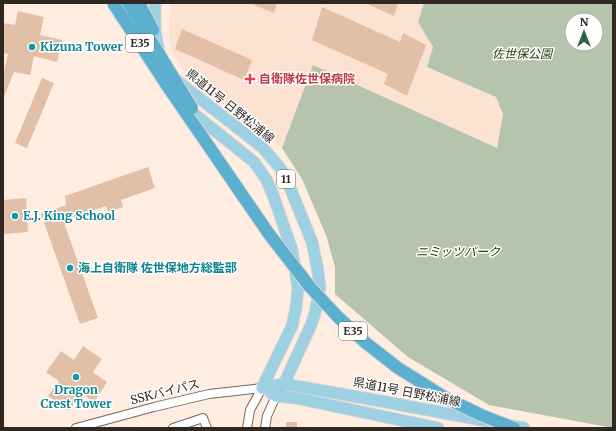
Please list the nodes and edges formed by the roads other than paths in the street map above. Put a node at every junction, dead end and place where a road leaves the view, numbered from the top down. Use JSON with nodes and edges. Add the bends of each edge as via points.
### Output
{"nodes":[{"id":1,"x":106,"y":3,"type":"edge"},
{"id":2,"x":113,"y":3,"type":"edge"},
{"id":3,"x":128,"y":3,"type":"edge"},
{"id":4,"x":141,"y":3,"type":"edge"},
{"id":5,"x":155,"y":3,"type":"edge"},
{"id":6,"x":166,"y":84,"type":"junction"},
{"id":7,"x":199,"y":120,"type":"junction"},
{"id":8,"x":233,"y":183,"type":"junction"},
{"id":9,"x":284,"y":384,"type":"junction"},
{"id":10,"x":262,"y":388,"type":"junction"},
{"id":11,"x":276,"y":396,"type":"junction"},
{"id":12,"x":76,"y":428,"type":"edge"},
{"id":13,"x":173,"y":428,"type":"edge"},
{"id":14,"x":207,"y":428,"type":"edge"},
{"id":15,"x":247,"y":428,"type":"edge"},
{"id":16,"x":265,"y":428,"type":"edge"},
{"id":17,"x":438,"y":428,"type":"edge"},
{"id":18,"x":514,"y":428,"type":"edge"},
{"id":19,"x":524,"y":428,"type":"edge"}],
"edges":[{"from":1,"to":6,"type":"highway","bridge":true},
{"from":2,"to":6,"type":"highway","number":"E35","bridge":true},
{"from":3,"to":7,"type":"highway","number":"E35","bridge":true},
{"from":4,"to":7,"type":"highway","bridge":true},
{"from":4,"to":10,"type":"main road","number":"11","via":[[143,32],[159,82],[166,91],[254,162],[266,179],[292,250],[298,288],[296,308],[292,326]]},
{"from":5,"to":9,"type":"main road","name":"県道11号 日野松浦線","number":"11","via":[[155,31],[160,52],[169,72],[175,80],[262,147],[281,169],[312,242],[320,287],[317,306]]},
{"from":6,"to":8,"type":"highway","number":"E35","bridge":true},
{"from":7,"to":8,"type":"highway","number":"E35","bridge":true},
{"from":8,"to":18,"type":"highway","number":"E35","bridge":true,"via":[[310,287],[366,343],[398,368],[446,398]]},
{"from":9,"to":10,"type":"main road","name":"県道11号 日野松浦線"},
{"from":9,"to":11,"type":"main road","name":"県道11号 日野松浦線","number":"11"},
{"from":9,"to":19,"type":"main road","name":"県道11号 日野松浦線"},
{"from":10,"to":11,"type":"main road"},
{"from":10,"to":12,"type":"street","name":"SSKバイパス","via":[[209,394]]},
{"from":10,"to":15,"type":"street","via":[[250,410]]},
{"from":11,"to":16,"type":"street","via":[[267,416]]},
{"from":11,"to":17,"type":"main road"},
{"from":13,"to":14,"type":"street","via":[[203,418]]}]}
